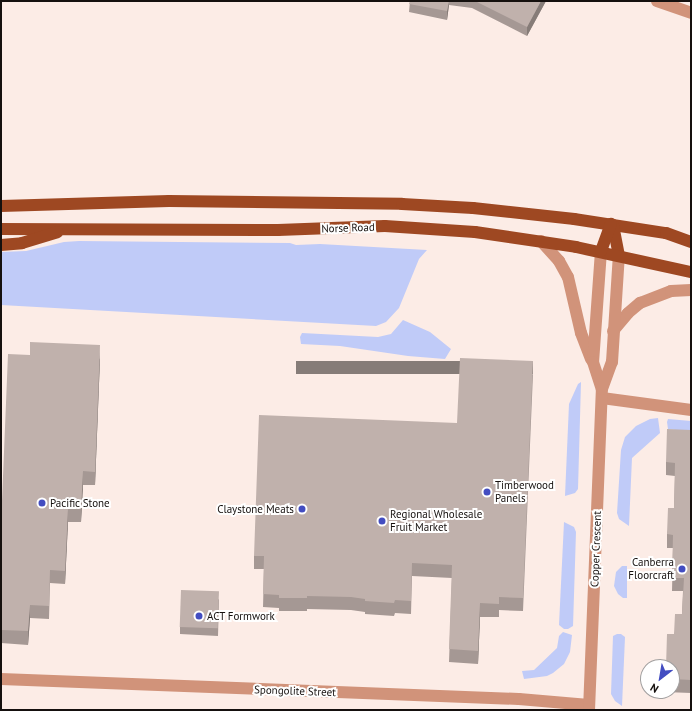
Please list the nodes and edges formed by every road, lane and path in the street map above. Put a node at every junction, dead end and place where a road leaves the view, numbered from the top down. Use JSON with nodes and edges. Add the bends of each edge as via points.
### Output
{"nodes":[{"id":1,"x":657,"y":1,"type":"edge"},
{"id":2,"x":691,"y":13,"type":"edge"},
{"id":3,"x":1,"y":206,"type":"edge"},
{"id":4,"x":612,"y":224,"type":"junction"},
{"id":5,"x":1,"y":229,"type":"edge"},
{"id":6,"x":66,"y":229,"type":"junction"},
{"id":7,"x":541,"y":240,"type":"junction"},
{"id":8,"x":691,"y":242,"type":"edge"},
{"id":9,"x":1,"y":245,"type":"edge"},
{"id":10,"x":601,"y":251,"type":"junction"},
{"id":11,"x":619,"y":255,"type":"junction"},
{"id":12,"x":691,"y":272,"type":"edge"},
{"id":13,"x":691,"y":290,"type":"edge"},
{"id":14,"x":614,"y":331,"type":"junction"},
{"id":15,"x":593,"y":362,"type":"junction"},
{"id":16,"x":602,"y":393,"type":"junction"},
{"id":17,"x":691,"y":410,"type":"edge"},
{"id":18,"x":1,"y":679,"type":"edge"},
{"id":19,"x":589,"y":708,"type":"edge"}],
"edges":[{"from":1,"to":2,"type":"street"},
{"from":3,"to":4,"type":"main road","via":[[168,201],[402,204],[473,208]]},
{"from":4,"to":8,"type":"main road","via":[[666,233]]},
{"from":4,"to":10,"type":"main road"},
{"from":4,"to":11,"type":"main road"},
{"from":5,"to":6,"type":"main road","name":"Norse Road"},
{"from":6,"to":7,"type":"main road","name":"Norse Road","via":[[278,230],[385,226],[475,232]]},
{"from":6,"to":9,"type":"main road","via":[[22,243]]},
{"from":7,"to":10,"type":"main road","name":"Norse Road"},
{"from":7,"to":15,"type":"street","via":[[559,261],[568,277],[581,333]]},
{"from":10,"to":11,"type":"main road","name":"Norse Road"},
{"from":10,"to":15,"type":"street","name":"Copper Crescent"},
{"from":11,"to":12,"type":"main road","name":"Norse Road"},
{"from":11,"to":14,"type":"street","name":"Copper Crescent"},
{"from":13,"to":14,"type":"street","via":[[671,291],[640,303]]},
{"from":14,"to":16,"type":"street","name":"Copper Crescent","via":[[612,362]]},
{"from":15,"to":16,"type":"street","name":"Copper Crescent"},
{"from":16,"to":17,"type":"street"},
{"from":16,"to":19,"type":"street","name":"Copper Crescent"},
{"from":18,"to":19,"type":"street","name":"Spongolite Street","via":[[519,699]]}]}
